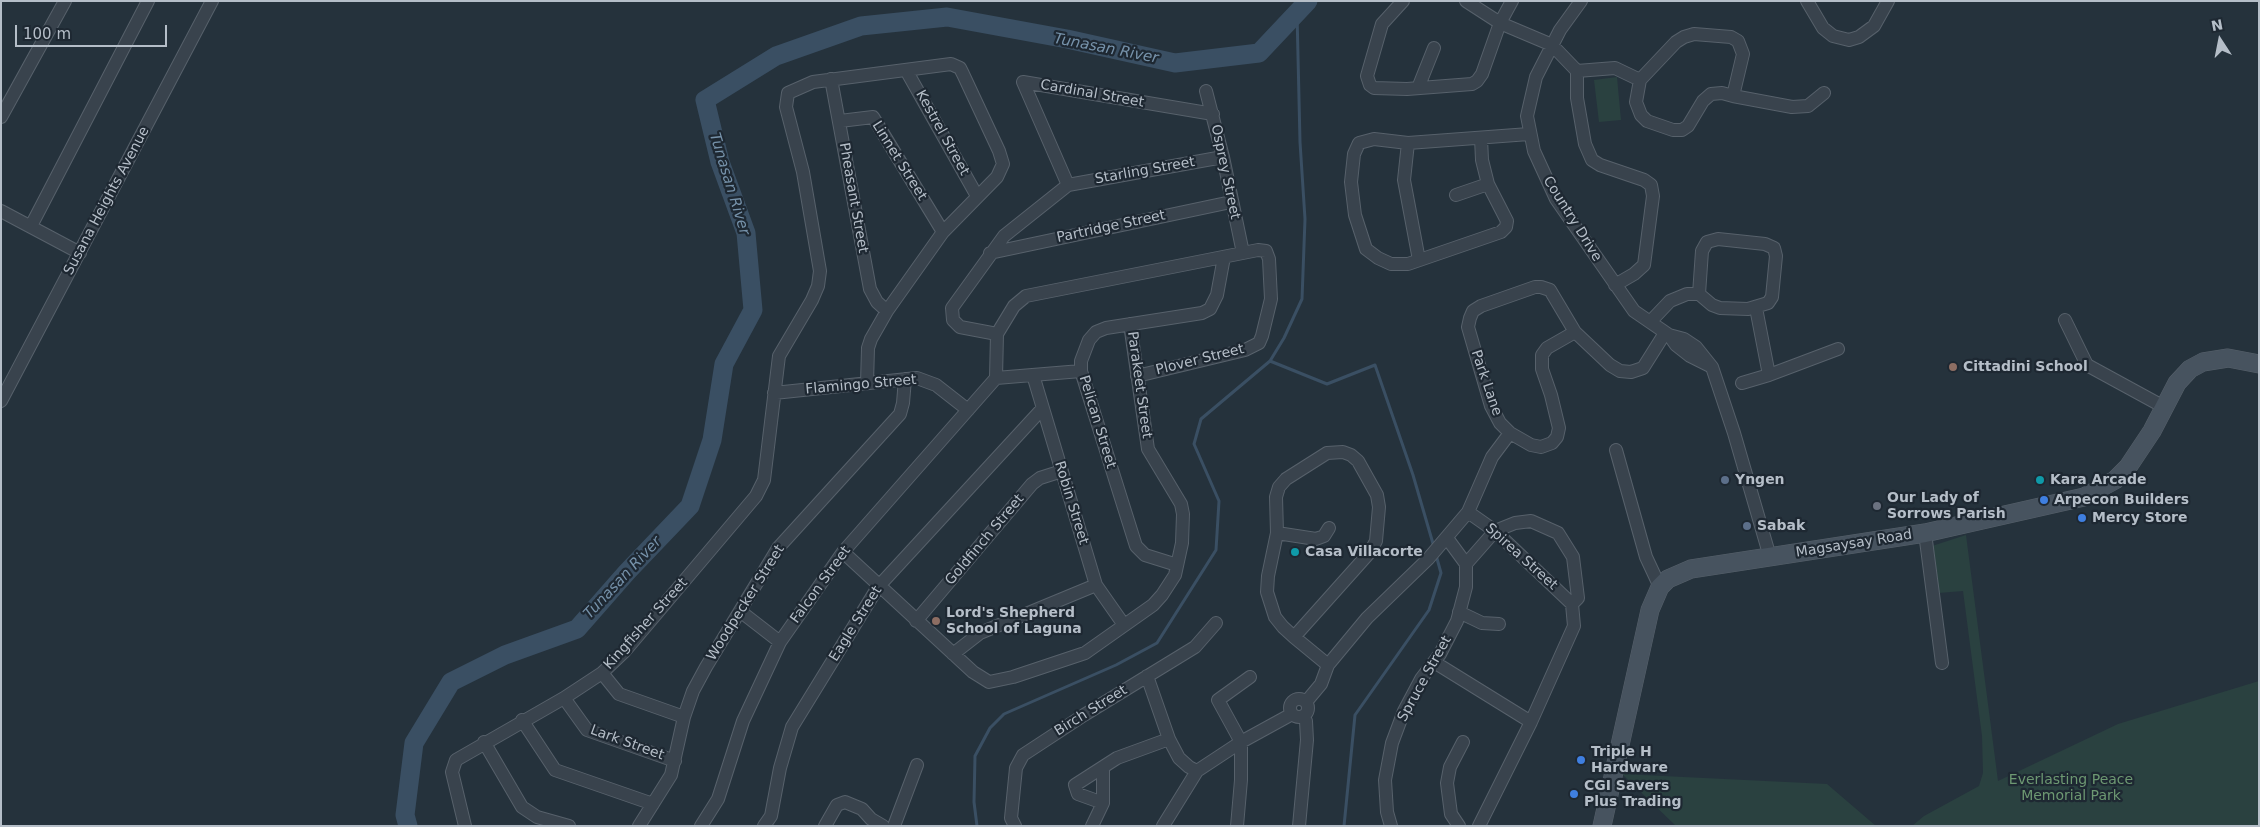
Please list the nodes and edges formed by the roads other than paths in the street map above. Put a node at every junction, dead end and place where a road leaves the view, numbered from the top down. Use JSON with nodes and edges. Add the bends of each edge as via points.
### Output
{"nodes":[{"id":1,"x":65,"y":1,"type":"edge"},
{"id":2,"x":148,"y":1,"type":"edge"},
{"id":3,"x":212,"y":1,"type":"edge"},
{"id":4,"x":1403,"y":1,"type":"edge"},
{"id":5,"x":1466,"y":1,"type":"edge"},
{"id":6,"x":1512,"y":1,"type":"edge"},
{"id":7,"x":1581,"y":1,"type":"edge"},
{"id":8,"x":1888,"y":1,"type":"edge"},
{"id":9,"x":1810,"y":3,"type":"edge"},
{"id":10,"x":1500,"y":23,"type":"junction"},
{"id":11,"x":1552,"y":45,"type":"junction"},
{"id":12,"x":1434,"y":48,"type":"dead end"},
{"id":13,"x":906,"y":70,"type":"junction"},
{"id":14,"x":1577,"y":70,"type":"junction"},
{"id":15,"x":831,"y":78,"type":"junction"},
{"id":16,"x":1640,"y":80,"type":"junction"},
{"id":17,"x":1418,"y":88,"type":"junction"},
{"id":18,"x":1206,"y":91,"type":"dead end"},
{"id":19,"x":1824,"y":94,"type":"dead end"},
{"id":20,"x":1733,"y":96,"type":"junction"},
{"id":21,"x":1213,"y":114,"type":"junction"},
{"id":22,"x":1,"y":117,"type":"edge"},
{"id":23,"x":840,"y":121,"type":"junction"},
{"id":24,"x":1529,"y":134,"type":"junction"},
{"id":25,"x":1481,"y":138,"type":"junction"},
{"id":26,"x":1408,"y":143,"type":"junction"},
{"id":27,"x":1223,"y":157,"type":"junction"},
{"id":28,"x":1488,"y":184,"type":"junction"},
{"id":29,"x":1068,"y":185,"type":"junction"},
{"id":30,"x":1456,"y":195,"type":"dead end"},
{"id":31,"x":977,"y":196,"type":"junction"},
{"id":32,"x":1231,"y":202,"type":"junction"},
{"id":33,"x":1,"y":211,"type":"edge"},
{"id":34,"x":31,"y":226,"type":"junction"},
{"id":35,"x":943,"y":232,"type":"junction"},
{"id":36,"x":80,"y":253,"type":"junction"},
{"id":37,"x":990,"y":253,"type":"junction"},
{"id":38,"x":1243,"y":253,"type":"junction"},
{"id":39,"x":1224,"y":257,"type":"junction"},
{"id":40,"x":1419,"y":260,"type":"junction"},
{"id":41,"x":1614,"y":285,"type":"junction"},
{"id":42,"x":1699,"y":294,"type":"junction"},
{"id":43,"x":1756,"y":308,"type":"junction"},
{"id":44,"x":887,"y":311,"type":"junction"},
{"id":45,"x":2065,"y":320,"type":"dead end"},
{"id":46,"x":1650,"y":322,"type":"junction"},
{"id":47,"x":1130,"y":324,"type":"junction"},
{"id":48,"x":1576,"y":332,"type":"junction"},
{"id":49,"x":997,"y":334,"type":"junction"},
{"id":50,"x":1667,"y":334,"type":"junction"},
{"id":51,"x":1838,"y":349,"type":"dead end"},
{"id":52,"x":2259,"y":364,"type":"edge"},
{"id":53,"x":1081,"y":371,"type":"junction"},
{"id":54,"x":1033,"y":375,"type":"junction"},
{"id":55,"x":1769,"y":375,"type":"junction"},
{"id":56,"x":1137,"y":376,"type":"junction"},
{"id":57,"x":996,"y":378,"type":"junction"},
{"id":58,"x":905,"y":379,"type":"junction"},
{"id":59,"x":868,"y":383,"type":"junction"},
{"id":60,"x":1742,"y":383,"type":"dead end"},
{"id":61,"x":774,"y":393,"type":"junction"},
{"id":62,"x":1,"y":401,"type":"edge"},
{"id":63,"x":2164,"y":407,"type":"junction"},
{"id":64,"x":1042,"y":409,"type":"junction"},
{"id":65,"x":968,"y":410,"type":"junction"},
{"id":66,"x":1510,"y":433,"type":"junction"},
{"id":67,"x":1616,"y":450,"type":"dead end"},
{"id":68,"x":1062,"y":471,"type":"junction"},
{"id":69,"x":1468,"y":512,"type":"junction"},
{"id":70,"x":1330,"y":528,"type":"dead end"},
{"id":71,"x":1495,"y":531,"type":"junction"},
{"id":72,"x":1277,"y":533,"type":"junction"},
{"id":73,"x":1925,"y":533,"type":"junction"},
{"id":74,"x":1444,"y":542,"type":"junction"},
{"id":75,"x":843,"y":552,"type":"junction"},
{"id":76,"x":1770,"y":557,"type":"junction"},
{"id":77,"x":1466,"y":564,"type":"junction"},
{"id":78,"x":1177,"y":565,"type":"junction"},
{"id":79,"x":1096,"y":585,"type":"junction"},
{"id":80,"x":1660,"y":586,"type":"junction"},
{"id":81,"x":878,"y":587,"type":"junction"},
{"id":82,"x":1572,"y":604,"type":"junction"},
{"id":83,"x":740,"y":611,"type":"junction"},
{"id":84,"x":1459,"y":612,"type":"junction"},
{"id":85,"x":916,"y":621,"type":"junction"},
{"id":86,"x":1216,"y":623,"type":"dead end"},
{"id":87,"x":1499,"y":624,"type":"dead end"},
{"id":88,"x":1124,"y":625,"type":"junction"},
{"id":89,"x":1294,"y":637,"type":"junction"},
{"id":90,"x":780,"y":642,"type":"junction"},
{"id":91,"x":953,"y":654,"type":"junction"},
{"id":92,"x":1434,"y":662,"type":"junction"},
{"id":93,"x":1942,"y":664,"type":"dead end"},
{"id":94,"x":1328,"y":665,"type":"junction"},
{"id":95,"x":602,"y":673,"type":"junction"},
{"id":96,"x":1147,"y":676,"type":"junction"},
{"id":97,"x":1250,"y":677,"type":"dead end"},
{"id":98,"x":564,"y":698,"type":"junction"},
{"id":99,"x":1298,"y":715,"type":"junction"},
{"id":100,"x":684,"y":717,"type":"junction"},
{"id":101,"x":522,"y":720,"type":"junction"},
{"id":102,"x":1531,"y":722,"type":"junction"},
{"id":103,"x":1169,"y":738,"type":"junction"},
{"id":104,"x":484,"y":742,"type":"junction"},
{"id":105,"x":1241,"y":742,"type":"junction"},
{"id":106,"x":1463,"y":742,"type":"dead end"},
{"id":107,"x":675,"y":760,"type":"junction"},
{"id":108,"x":917,"y":765,"type":"dead end"},
{"id":109,"x":1103,"y":768,"type":"junction"},
{"id":110,"x":1197,"y":771,"type":"junction"},
{"id":111,"x":1103,"y":803,"type":"junction"},
{"id":112,"x":653,"y":804,"type":"junction"},
{"id":113,"x":465,"y":826,"type":"edge"},
{"id":114,"x":569,"y":826,"type":"edge"},
{"id":115,"x":639,"y":826,"type":"edge"},
{"id":116,"x":701,"y":826,"type":"edge"},
{"id":117,"x":764,"y":826,"type":"edge"},
{"id":118,"x":826,"y":826,"type":"edge"},
{"id":119,"x":883,"y":826,"type":"edge"},
{"id":120,"x":894,"y":826,"type":"edge"},
{"id":121,"x":1015,"y":826,"type":"edge"},
{"id":122,"x":1092,"y":826,"type":"edge"},
{"id":123,"x":1162,"y":826,"type":"edge"},
{"id":124,"x":1237,"y":826,"type":"edge"},
{"id":125,"x":1299,"y":826,"type":"edge"},
{"id":126,"x":1391,"y":826,"type":"edge"},
{"id":127,"x":1459,"y":826,"type":"edge"},
{"id":128,"x":1480,"y":826,"type":"edge"},
{"id":129,"x":1602,"y":826,"type":"edge"}],
"edges":[{"from":1,"to":22,"type":"street"},
{"from":2,"to":34,"type":"street"},
{"from":3,"to":36,"type":"street","name":"Susana Heights Avenue"},
{"from":4,"to":17,"type":"street","via":[[1382,24],[1367,76],[1374,88]]},
{"from":5,"to":10,"type":"street"},
{"from":6,"to":10,"type":"street"},
{"from":7,"to":11,"type":"street","name":"Country Drive"},
{"from":8,"to":9,"type":"street","via":[[1874,26],[1849,40],[1833,36],[1823,28]]},
{"from":10,"to":11,"type":"street"},
{"from":10,"to":17,"type":"street","via":[[1477,81]]},
{"from":11,"to":14,"type":"street"},
{"from":11,"to":24,"type":"street","name":"Country Drive","via":[[1536,77],[1530,98]]},
{"from":12,"to":17,"type":"street"},
{"from":13,"to":15,"type":"street"},
{"from":13,"to":31,"type":"street","name":"Kestrel Street"},
{"from":13,"to":31,"type":"street","via":[[951,64],[960,68],[1003,164],[997,177]]},
{"from":14,"to":16,"type":"street","via":[[1615,68]]},
{"from":14,"to":41,"type":"street","via":[[1577,98],[1585,144],[1592,160],[1644,180],[1653,190],[1644,265]]},
{"from":15,"to":23,"type":"street","name":"Pheasant Street"},
{"from":15,"to":61,"type":"street","name":"Kingfisher Street","via":[[788,93],[786,107],[803,172],[820,271],[812,300],[779,356]]},
{"from":16,"to":20,"type":"street","via":[[1636,102],[1640,115],[1647,121],[1673,130],[1688,126],[1699,106],[1711,94]]},
{"from":16,"to":20,"type":"street","via":[[1684,37],[1694,34],[1731,37],[1738,41],[1743,54]]},
{"from":18,"to":21,"type":"street","name":"Osprey Street"},
{"from":19,"to":20,"type":"street","via":[[1808,106],[1792,107]]},
{"from":21,"to":27,"type":"street","name":"Osprey Street"},
{"from":21,"to":29,"type":"street","name":"Cardinal Street","via":[[1023,82]]},
{"from":23,"to":35,"type":"street","name":"Linnet Street","via":[[873,117]]},
{"from":23,"to":44,"type":"street","name":"Pheasant Street","via":[[870,289]]},
{"from":24,"to":25,"type":"street"},
{"from":24,"to":41,"type":"street","name":"Country Drive","via":[[1540,167],[1556,199]]},
{"from":25,"to":26,"type":"street"},
{"from":25,"to":28,"type":"street"},
{"from":26,"to":40,"type":"street","via":[[1404,180]]},
{"from":26,"to":40,"type":"street","via":[[1374,139],[1359,142],[1354,154],[1354,206],[1366,249],[1392,264]]},
{"from":27,"to":29,"type":"street","name":"Starling Street"},
{"from":27,"to":32,"type":"street","name":"Osprey Street"},
{"from":28,"to":30,"type":"street"},
{"from":28,"to":40,"type":"street","via":[[1505,215],[1506,227],[1493,236]]},
{"from":29,"to":37,"type":"street","via":[[1004,236]]},
{"from":31,"to":35,"type":"street"},
{"from":32,"to":37,"type":"street","name":"Partridge Street"},
{"from":32,"to":38,"type":"street","name":"Osprey Street"},
{"from":33,"to":34,"type":"street"},
{"from":34,"to":36,"type":"street"},
{"from":35,"to":44,"type":"street"},
{"from":36,"to":62,"type":"street","name":"Susana Heights Avenue"},
{"from":37,"to":49,"type":"street","via":[[952,308],[954,320],[960,327]]},
{"from":38,"to":39,"type":"street"},
{"from":38,"to":56,"type":"street","name":"Plover Street","via":[[1266,251],[1270,259],[1271,299],[1259,342],[1245,350]]},
{"from":39,"to":47,"type":"street","name":"Pelican Street","via":[[1217,295],[1210,309]]},
{"from":39,"to":49,"type":"street","via":[[1026,296],[1014,306]]},
{"from":41,"to":46,"type":"street","name":"Country Drive","via":[[1634,311]]},
{"from":42,"to":43,"type":"street","via":[[1720,308]]},
{"from":42,"to":43,"type":"street","via":[[1702,252],[1707,242],[1718,239],[1764,244],[1774,248],[1776,256],[1772,297],[1768,303]]},
{"from":42,"to":46,"type":"street","via":[[1678,296]]},
{"from":43,"to":55,"type":"street"},
{"from":44,"to":59,"type":"street","via":[[868,348]]},
{"from":45,"to":63,"type":"street","via":[[2087,365]]},
{"from":46,"to":50,"type":"street","name":"Country Drive"},
{"from":47,"to":53,"type":"street","name":"Pelican Street","via":[[1096,332],[1085,350]]},
{"from":47,"to":56,"type":"street","name":"Parakeet Street"},
{"from":48,"to":50,"type":"street","name":"Park Lane","via":[[1610,365],[1620,371],[1631,372],[1643,368]]},
{"from":48,"to":66,"type":"street","name":"Park Lane","via":[[1547,348],[1542,355],[1542,369],[1559,428],[1556,438],[1540,447]]},
{"from":48,"to":66,"type":"street","name":"Park Lane","via":[[1550,290],[1541,287],[1497,300],[1474,311],[1468,327],[1491,406]]},
{"from":49,"to":57,"type":"street"},
{"from":50,"to":76,"type":"street","name":"Country Drive","via":[[1696,347],[1712,367]]},
{"from":51,"to":55,"type":"street"},
{"from":52,"to":63,"type":"main road","name":"Magsaysay Road","via":[[2228,358],[2203,362],[2183,375]]},
{"from":53,"to":54,"type":"street"},
{"from":53,"to":78,"type":"street","name":"Pelican Street","via":[[1136,546],[1145,555]]},
{"from":54,"to":57,"type":"street"},
{"from":54,"to":64,"type":"street","name":"Robin Street"},
{"from":55,"to":60,"type":"street"},
{"from":56,"to":78,"type":"street","name":"Parakeet Street","via":[[1148,449],[1180,504],[1183,526]]},
{"from":57,"to":65,"type":"street","name":"Falcon Street"},
{"from":58,"to":59,"type":"street","name":"Flamingo Street"},
{"from":58,"to":65,"type":"street","name":"Flamingo Street","via":[[927,381]]},
{"from":58,"to":83,"type":"street","name":"Woodpecker Street","via":[[903,404],[898,416],[778,548]]},
{"from":59,"to":61,"type":"street","name":"Flamingo Street"},
{"from":61,"to":95,"type":"street","name":"Kingfisher Street","via":[[768,458],[764,480],[756,496],[624,652]]},
{"from":63,"to":73,"type":"main road","name":"Magsaysay Road","via":[[2128,467],[2098,490],[2070,500]]},
{"from":64,"to":68,"type":"street","name":"Robin Street"},
{"from":64,"to":81,"type":"street","name":"Eagle Street"},
{"from":65,"to":75,"type":"street","name":"Falcon Street"},
{"from":66,"to":69,"type":"street","via":[[1492,456]]},
{"from":67,"to":80,"type":"street","via":[[1646,557]]},
{"from":68,"to":79,"type":"street","name":"Robin Street"},
{"from":68,"to":85,"type":"street","name":"Goldfinch Street","via":[[1032,484]]},
{"from":69,"to":71,"type":"street","name":"Spirea Street"},
{"from":69,"to":74,"type":"street"},
{"from":70,"to":72,"type":"street","via":[[1324,536],[1316,539]]},
{"from":71,"to":77,"type":"street"},
{"from":71,"to":82,"type":"street","name":"Spirea Street"},
{"from":71,"to":82,"type":"street","via":[[1531,521],[1558,533],[1573,556],[1578,598]]},
{"from":72,"to":89,"type":"street","via":[[1267,592],[1275,617]]},
{"from":72,"to":89,"type":"street","via":[[1276,497],[1286,478],[1327,453],[1351,454],[1358,461],[1377,495],[1376,541],[1370,552]]},
{"from":73,"to":76,"type":"main road","name":"Magsaysay Road"},
{"from":73,"to":93,"type":"street"},
{"from":74,"to":77,"type":"street"},
{"from":74,"to":94,"type":"street","via":[[1375,608]]},
{"from":75,"to":81,"type":"street"},
{"from":75,"to":90,"type":"street","name":"Falcon Street"},
{"from":76,"to":80,"type":"main road","name":"Magsaysay Road","via":[[1691,569]]},
{"from":77,"to":84,"type":"street","name":"Spruce Street","via":[[1466,587]]},
{"from":78,"to":88,"type":"street","name":"Parakeet Street","via":[[1162,595]]},
{"from":79,"to":88,"type":"street","name":"Robin Street"},
{"from":79,"to":91,"type":"street","via":[[980,633]]},
{"from":80,"to":129,"type":"main road","via":[[1641,645]]},
{"from":81,"to":85,"type":"street"},
{"from":81,"to":117,"type":"street","name":"Eagle Street","via":[[792,727],[771,816]]},
{"from":82,"to":102,"type":"street","via":[[1574,626]]},
{"from":83,"to":90,"type":"street"},
{"from":83,"to":100,"type":"street","name":"Woodpecker Street","via":[[693,691]]},
{"from":84,"to":87,"type":"street","via":[[1482,623]]},
{"from":84,"to":92,"type":"street","name":"Spruce Street"},
{"from":85,"to":91,"type":"street"},
{"from":86,"to":96,"type":"street","name":"Birch Street","via":[[1195,647]]},
{"from":88,"to":91,"type":"street","name":"Parakeet Street","via":[[1085,653],[1013,678],[989,682]]},
{"from":89,"to":94,"type":"street"},
{"from":90,"to":116,"type":"street","name":"Falcon Street","via":[[743,721],[718,799]]},
{"from":92,"to":102,"type":"street"},
{"from":92,"to":126,"type":"street","name":"Spruce Street","via":[[1404,711],[1392,743],[1385,780]]},
{"from":94,"to":99,"type":"street","via":[[1321,684],[1306,702],[1299,699],[1292,702],[1290,710]]},
{"from":95,"to":98,"type":"street","name":"Kingfisher Street"},
{"from":95,"to":100,"type":"street","via":[[619,694]]},
{"from":96,"to":103,"type":"street"},
{"from":96,"to":121,"type":"street","name":"Birch Street","via":[[1023,755],[1019,760],[1011,818]]},
{"from":97,"to":105,"type":"street","via":[[1218,700]]},
{"from":98,"to":101,"type":"street","name":"Kingfisher Street"},
{"from":98,"to":107,"type":"street","name":"Lark Street","via":[[587,730]]},
{"from":99,"to":105,"type":"street"},
{"from":99,"to":125,"type":"street","via":[[1306,721],[1307,740]]},
{"from":100,"to":107,"type":"street","name":"Woodpecker Street"},
{"from":101,"to":104,"type":"street","name":"Kingfisher Street"},
{"from":101,"to":112,"type":"street","via":[[556,770]]},
{"from":102,"to":128,"type":"street"},
{"from":103,"to":109,"type":"street","via":[[1117,758]]},
{"from":103,"to":110,"type":"street","via":[[1178,758]]},
{"from":104,"to":113,"type":"street","name":"Kingfisher Street","via":[[461,755],[453,765],[453,779]]},
{"from":104,"to":114,"type":"street","via":[[522,807],[537,817]]},
{"from":105,"to":110,"type":"street"},
{"from":105,"to":124,"type":"street"},
{"from":106,"to":127,"type":"street","via":[[1450,767],[1447,783],[1451,814]]},
{"from":107,"to":112,"type":"street","name":"Woodpecker Street","via":[[664,788]]},
{"from":108,"to":120,"type":"street"},
{"from":109,"to":111,"type":"street"},
{"from":109,"to":111,"type":"street","via":[[1079,781],[1075,790],[1084,798]]},
{"from":110,"to":123,"type":"street"},
{"from":111,"to":122,"type":"street"},
{"from":112,"to":115,"type":"street","name":"Woodpecker Street"},
{"from":118,"to":119,"type":"street","via":[[837,805],[844,802],[862,809]]}]}
